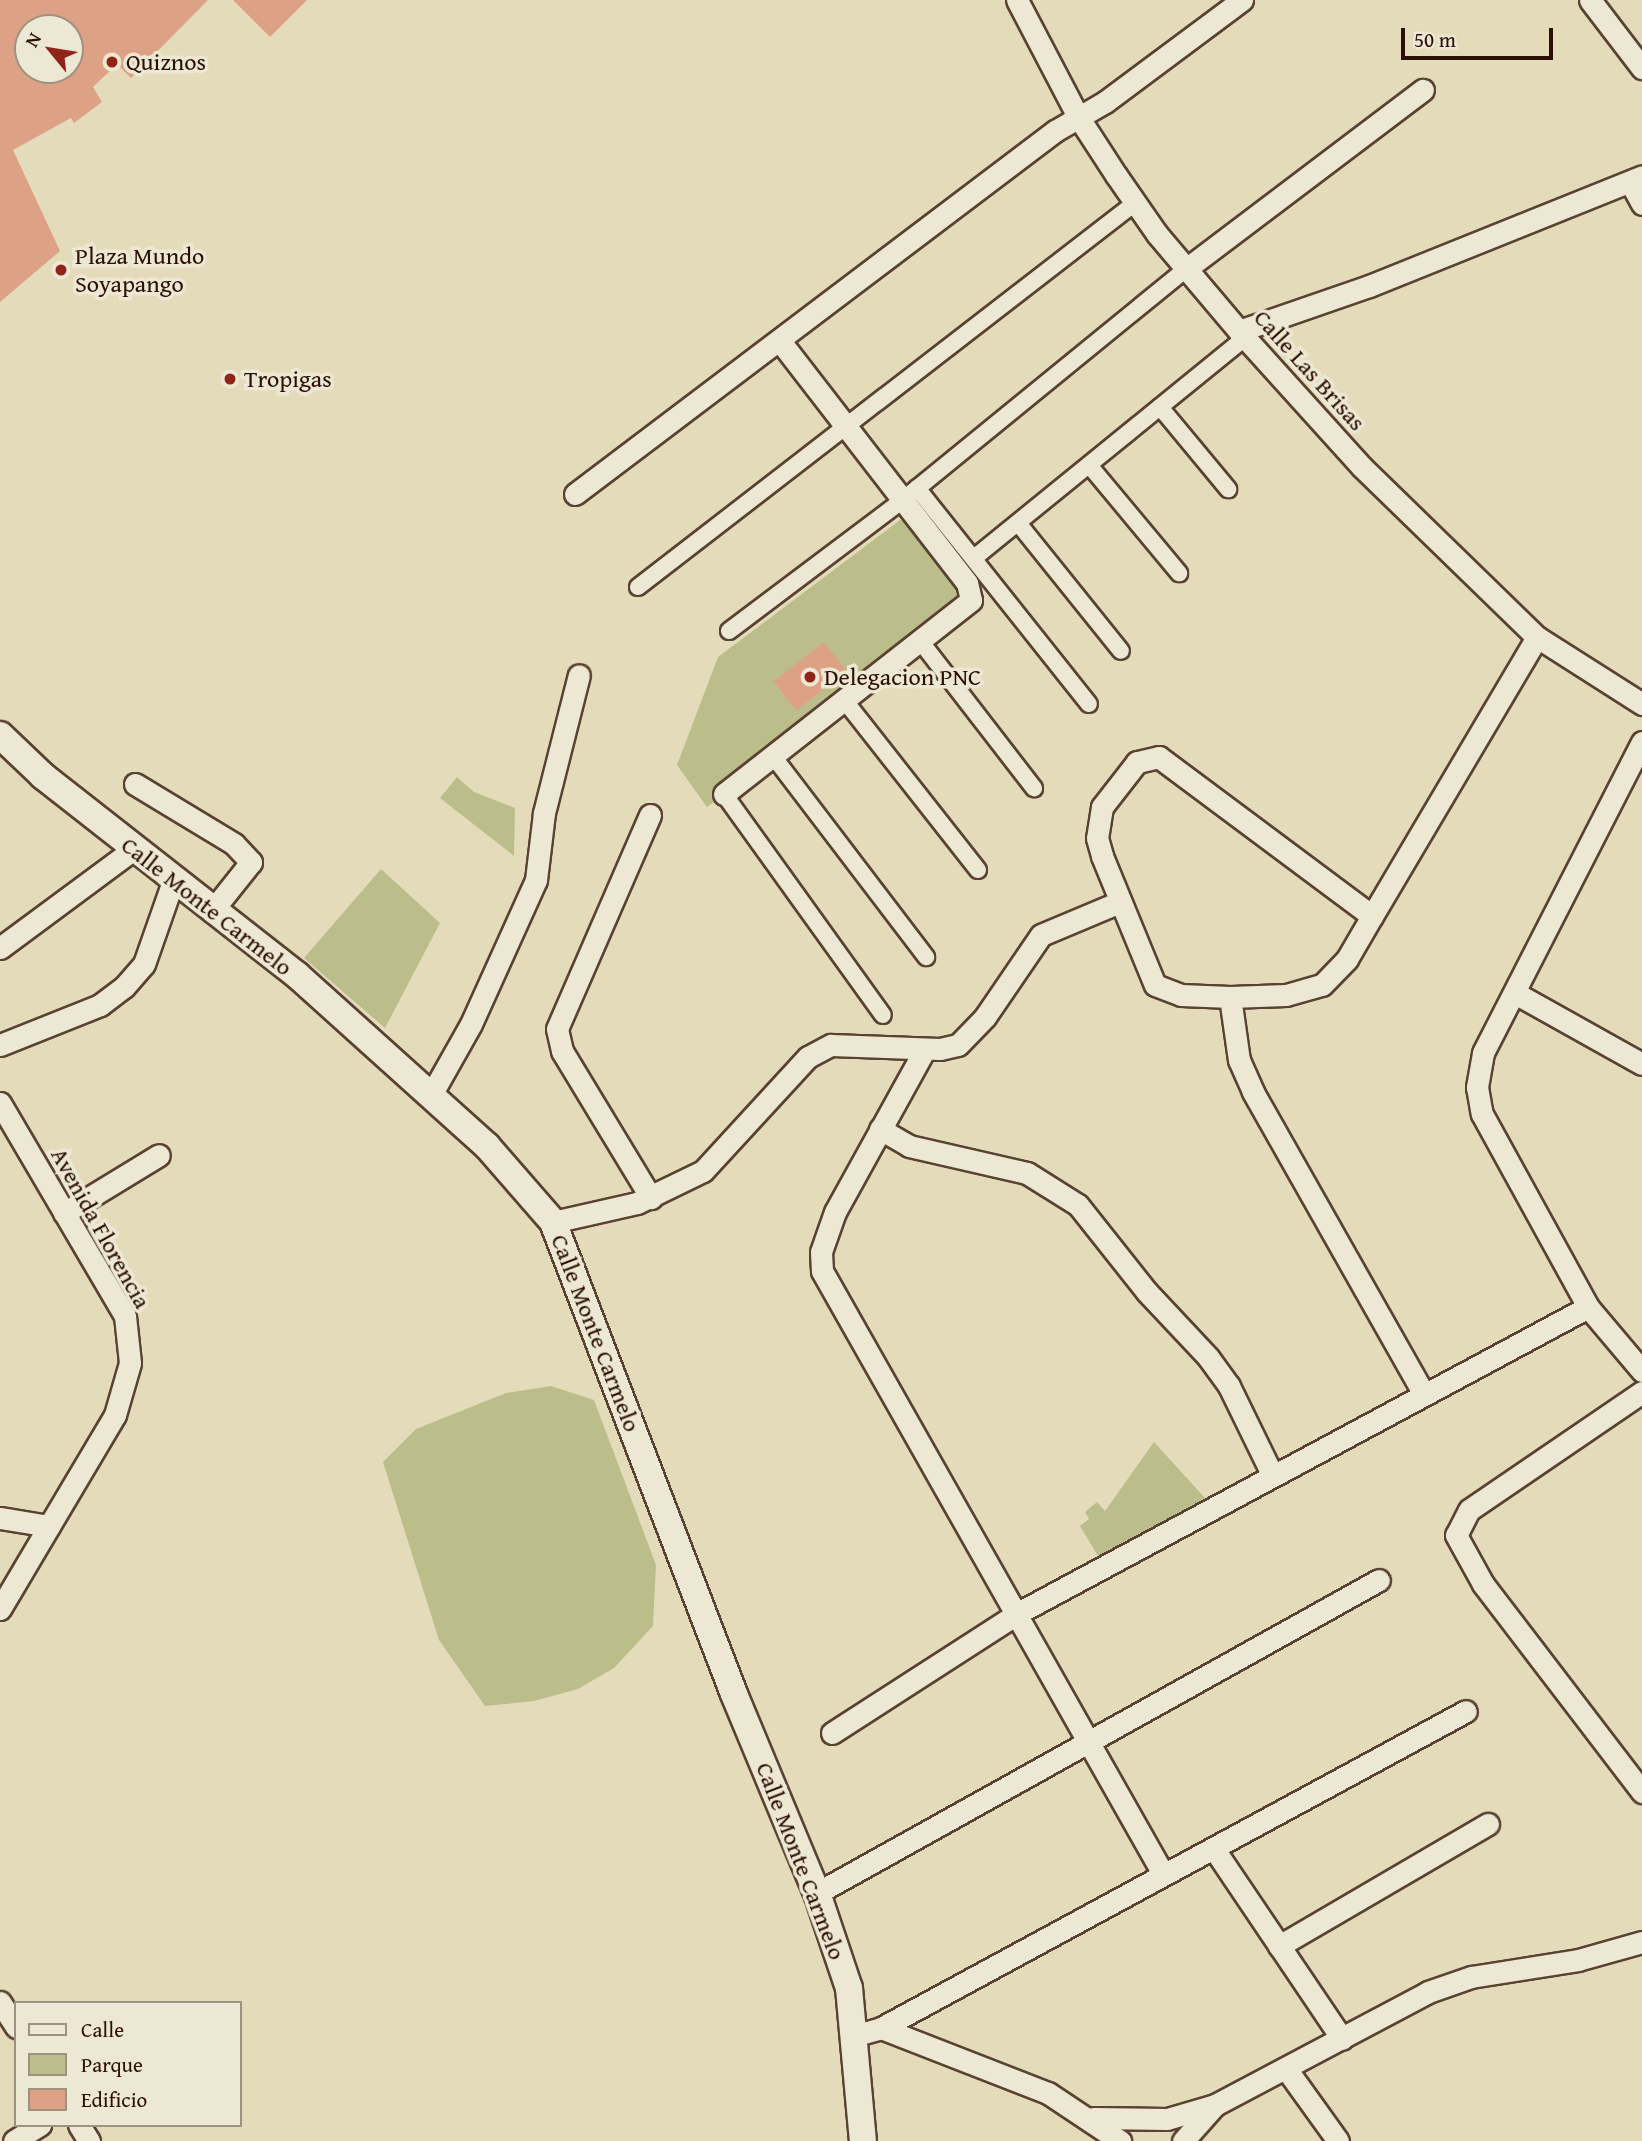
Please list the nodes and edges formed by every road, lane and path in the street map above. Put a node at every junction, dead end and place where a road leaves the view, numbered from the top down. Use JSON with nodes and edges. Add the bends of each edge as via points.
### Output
{"nodes":[{"id":1,"x":1242,"y":0,"type":"edge"},
{"id":2,"x":1590,"y":0,"type":"edge"},
{"id":3,"x":1019,"y":1,"type":"edge"},
{"id":4,"x":1642,"y":68,"type":"edge"},
{"id":5,"x":1423,"y":90,"type":"dead end"},
{"id":6,"x":1077,"y":115,"type":"junction"},
{"id":7,"x":1636,"y":179,"type":"edge"},
{"id":8,"x":1135,"y":203,"type":"junction"},
{"id":9,"x":1642,"y":204,"type":"edge"},
{"id":10,"x":1186,"y":270,"type":"junction"},
{"id":11,"x":1242,"y":334,"type":"junction"},
{"id":12,"x":781,"y":341,"type":"junction"},
{"id":13,"x":1160,"y":407,"type":"junction"},
{"id":14,"x":849,"y":427,"type":"junction"},
{"id":15,"x":1089,"y":464,"type":"junction"},
{"id":16,"x":1228,"y":489,"type":"dead end"},
{"id":17,"x":910,"y":493,"type":"junction"},
{"id":18,"x":575,"y":494,"type":"dead end"},
{"id":19,"x":1018,"y":523,"type":"junction"},
{"id":20,"x":974,"y":558,"type":"junction"},
{"id":21,"x":1179,"y":573,"type":"dead end"},
{"id":22,"x":638,"y":587,"type":"dead end"},
{"id":23,"x":729,"y":631,"type":"dead end"},
{"id":24,"x":1537,"y":637,"type":"junction"},
{"id":25,"x":921,"y":642,"type":"junction"},
{"id":26,"x":1121,"y":650,"type":"dead end"},
{"id":27,"x":579,"y":675,"type":"dead end"},
{"id":28,"x":845,"y":701,"type":"junction"},
{"id":29,"x":1089,"y":704,"type":"dead end"},
{"id":30,"x":1642,"y":704,"type":"edge"},
{"id":31,"x":0,"y":736,"type":"edge"},
{"id":32,"x":1642,"y":743,"type":"edge"},
{"id":33,"x":773,"y":756,"type":"junction"},
{"id":34,"x":135,"y":784,"type":"dead end"},
{"id":35,"x":1034,"y":788,"type":"dead end"},
{"id":36,"x":724,"y":794,"type":"joint"},
{"id":37,"x":650,"y":815,"type":"dead end"},
{"id":38,"x":134,"y":849,"type":"junction"},
{"id":39,"x":978,"y":870,"type":"dead end"},
{"id":40,"x":173,"y":881,"type":"junction"},
{"id":41,"x":1117,"y":903,"type":"junction"},
{"id":42,"x":212,"y":911,"type":"junction"},
{"id":43,"x":1372,"y":916,"type":"junction"},
{"id":44,"x":0,"y":948,"type":"edge"},
{"id":45,"x":926,"y":957,"type":"dead end"},
{"id":46,"x":1515,"y":993,"type":"junction"},
{"id":47,"x":1230,"y":997,"type":"junction"},
{"id":48,"x":883,"y":1016,"type":"dead end"},
{"id":49,"x":0,"y":1045,"type":"edge"},
{"id":50,"x":925,"y":1049,"type":"junction"},
{"id":51,"x":1642,"y":1064,"type":"edge"},
{"id":52,"x":431,"y":1095,"type":"junction"},
{"id":53,"x":0,"y":1103,"type":"edge"},
{"id":54,"x":880,"y":1129,"type":"junction"},
{"id":55,"x":159,"y":1155,"type":"dead end"},
{"id":56,"x":651,"y":1198,"type":"junction"},
{"id":57,"x":64,"y":1213,"type":"junction"},
{"id":58,"x":553,"y":1222,"type":"junction"},
{"id":59,"x":1588,"y":1307,"type":"junction"},
{"id":60,"x":1642,"y":1371,"type":"edge"},
{"id":61,"x":1642,"y":1392,"type":"edge"},
{"id":62,"x":1424,"y":1394,"type":"junction"},
{"id":63,"x":1272,"y":1474,"type":"junction"},
{"id":64,"x":0,"y":1518,"type":"edge"},
{"id":65,"x":49,"y":1526,"type":"junction"},
{"id":66,"x":1379,"y":1580,"type":"dead end"},
{"id":67,"x":0,"y":1609,"type":"edge"},
{"id":68,"x":1018,"y":1613,"type":"junction"},
{"id":69,"x":1466,"y":1711,"type":"dead end"},
{"id":70,"x":832,"y":1733,"type":"dead end"},
{"id":71,"x":1090,"y":1737,"type":"junction"},
{"id":72,"x":1642,"y":1792,"type":"edge"},
{"id":73,"x":1488,"y":1824,"type":"dead end"},
{"id":74,"x":1214,"y":1849,"type":"junction"},
{"id":75,"x":1162,"y":1872,"type":"junction"},
{"id":76,"x":817,"y":1893,"type":"junction"},
{"id":77,"x":1642,"y":1942,"type":"edge"},
{"id":78,"x":1279,"y":1945,"type":"junction"},
{"id":79,"x":0,"y":2002,"type":"edge"},
{"id":80,"x":14,"y":2024,"type":"edge"},
{"id":81,"x":869,"y":2032,"type":"junction"},
{"id":82,"x":1342,"y":2039,"type":"junction"},
{"id":83,"x":1287,"y":2070,"type":"junction"},
{"id":84,"x":1215,"y":2105,"type":"junction"},
{"id":85,"x":1093,"y":2118,"type":"junction"},
{"id":86,"x":37,"y":2127,"type":"edge"},
{"id":87,"x":14,"y":2141,"type":"edge"},
{"id":88,"x":863,"y":2141,"type":"edge"},
{"id":89,"x":1120,"y":2141,"type":"edge"},
{"id":90,"x":1183,"y":2141,"type":"edge"},
{"id":91,"x":1338,"y":2141,"type":"edge"}],
"edges":[{"from":1,"to":6,"type":"street","via":[[1105,102]]},
{"from":2,"to":4,"type":"street"},
{"from":3,"to":6,"type":"street","name":"Calle Las Brisas"},
{"from":5,"to":10,"type":"street"},
{"from":6,"to":8,"type":"street","name":"Calle Las Brisas"},
{"from":6,"to":12,"type":"street"},
{"from":7,"to":9,"type":"street"},
{"from":7,"to":11,"type":"street"},
{"from":8,"to":10,"type":"street","name":"Calle Las Brisas"},
{"from":8,"to":14,"type":"street"},
{"from":10,"to":11,"type":"street","name":"Calle Las Brisas"},
{"from":10,"to":17,"type":"street"},
{"from":11,"to":13,"type":"street"},
{"from":11,"to":24,"type":"street","name":"Calle Las Brisas","via":[[1362,467]]},
{"from":12,"to":14,"type":"street"},
{"from":12,"to":18,"type":"street"},
{"from":13,"to":15,"type":"street"},
{"from":13,"to":16,"type":"street"},
{"from":14,"to":17,"type":"street"},
{"from":14,"to":22,"type":"street"},
{"from":15,"to":19,"type":"street"},
{"from":15,"to":21,"type":"street"},
{"from":17,"to":20,"type":"street"},
{"from":17,"to":23,"type":"street"},
{"from":17,"to":25,"type":"street","via":[[972,591],[965,607]]},
{"from":19,"to":20,"type":"street"},
{"from":19,"to":26,"type":"street"},
{"from":20,"to":29,"type":"street"},
{"from":24,"to":30,"type":"street","name":"Calle Las Brisas"},
{"from":24,"to":43,"type":"street"},
{"from":25,"to":28,"type":"street"},
{"from":25,"to":35,"type":"street"},
{"from":27,"to":52,"type":"street","via":[[544,813],[536,880],[471,1024]]},
{"from":28,"to":33,"type":"street"},
{"from":28,"to":39,"type":"street"},
{"from":31,"to":38,"type":"street","name":"Calle Monte Carmelo"},
{"from":32,"to":46,"type":"street"},
{"from":33,"to":36,"type":"street"},
{"from":33,"to":45,"type":"street"},
{"from":34,"to":42,"type":"street","via":[[234,844],[251,862]]},
{"from":36,"to":48,"type":"street"},
{"from":37,"to":56,"type":"street","via":[[556,1028],[562,1051]]},
{"from":38,"to":40,"type":"street","name":"Calle Monte Carmelo"},
{"from":38,"to":44,"type":"street"},
{"from":40,"to":42,"type":"street","name":"Calle Monte Carmelo"},
{"from":40,"to":49,"type":"street","via":[[144,964],[124,987],[100,1006]]},
{"from":41,"to":43,"type":"street","via":[[1097,838],[1098,821],[1125,772],[1148,757],[1159,757]]},
{"from":41,"to":47,"type":"street","via":[[1156,985],[1181,995]]},
{"from":41,"to":50,"type":"street","via":[[1041,935],[972,1035],[958,1045]]},
{"from":42,"to":52,"type":"street","name":"Calle Monte Carmelo","via":[[297,975]]},
{"from":43,"to":47,"type":"street","via":[[1339,970],[1322,985],[1286,995]]},
{"from":46,"to":51,"type":"street"},
{"from":46,"to":59,"type":"street","via":[[1483,1053],[1478,1100]]},
{"from":47,"to":62,"type":"street","via":[[1239,1060],[1253,1092]]},
{"from":50,"to":54,"type":"street"},
{"from":50,"to":56,"type":"street","via":[[849,1042],[808,1057],[703,1171]]},
{"from":52,"to":58,"type":"street","name":"Calle Monte Carmelo","via":[[487,1146]]},
{"from":53,"to":57,"type":"street","name":"Avenida Florencia"},
{"from":54,"to":63,"type":"street","via":[[909,1146],[1027,1173],[1078,1205],[1147,1292],[1208,1357],[1229,1387]]},
{"from":54,"to":68,"type":"street","via":[[825,1235],[822,1271]]},
{"from":55,"to":57,"type":"street"},
{"from":56,"to":58,"type":"street"},
{"from":57,"to":65,"type":"street","name":"Avenida Florencia","via":[[125,1316],[130,1363],[115,1415]]},
{"from":58,"to":76,"type":"street","name":"Calle Monte Carmelo","via":[[734,1694]]},
{"from":59,"to":60,"type":"street"},
{"from":59,"to":62,"type":"street"},
{"from":61,"to":72,"type":"street","via":[[1469,1510],[1456,1535],[1483,1584]]},
{"from":62,"to":63,"type":"street"},
{"from":63,"to":68,"type":"street"},
{"from":64,"to":65,"type":"street"},
{"from":65,"to":67,"type":"street","name":"Avenida Florencia"},
{"from":66,"to":71,"type":"street"},
{"from":68,"to":70,"type":"street"},
{"from":68,"to":71,"type":"street"},
{"from":69,"to":74,"type":"street"},
{"from":71,"to":75,"type":"street"},
{"from":71,"to":76,"type":"street"},
{"from":73,"to":78,"type":"street"},
{"from":74,"to":75,"type":"street"},
{"from":74,"to":78,"type":"street"},
{"from":75,"to":81,"type":"street"},
{"from":76,"to":81,"type":"street","name":"Calle Monte Carmelo"},
{"from":77,"to":82,"type":"street","via":[[1578,1960],[1471,1977],[1428,1992]]},
{"from":78,"to":82,"type":"street"},
{"from":79,"to":80,"type":"street"},
{"from":81,"to":85,"type":"street","via":[[996,2071]]},
{"from":81,"to":88,"type":"street","name":"Calle Monte Carmelo"},
{"from":82,"to":83,"type":"street"},
{"from":83,"to":84,"type":"street"},
{"from":83,"to":91,"type":"street"},
{"from":84,"to":85,"type":"street","via":[[1167,2119]]},
{"from":84,"to":90,"type":"street"},
{"from":85,"to":89,"type":"street"},
{"from":86,"to":87,"type":"street"}]}
